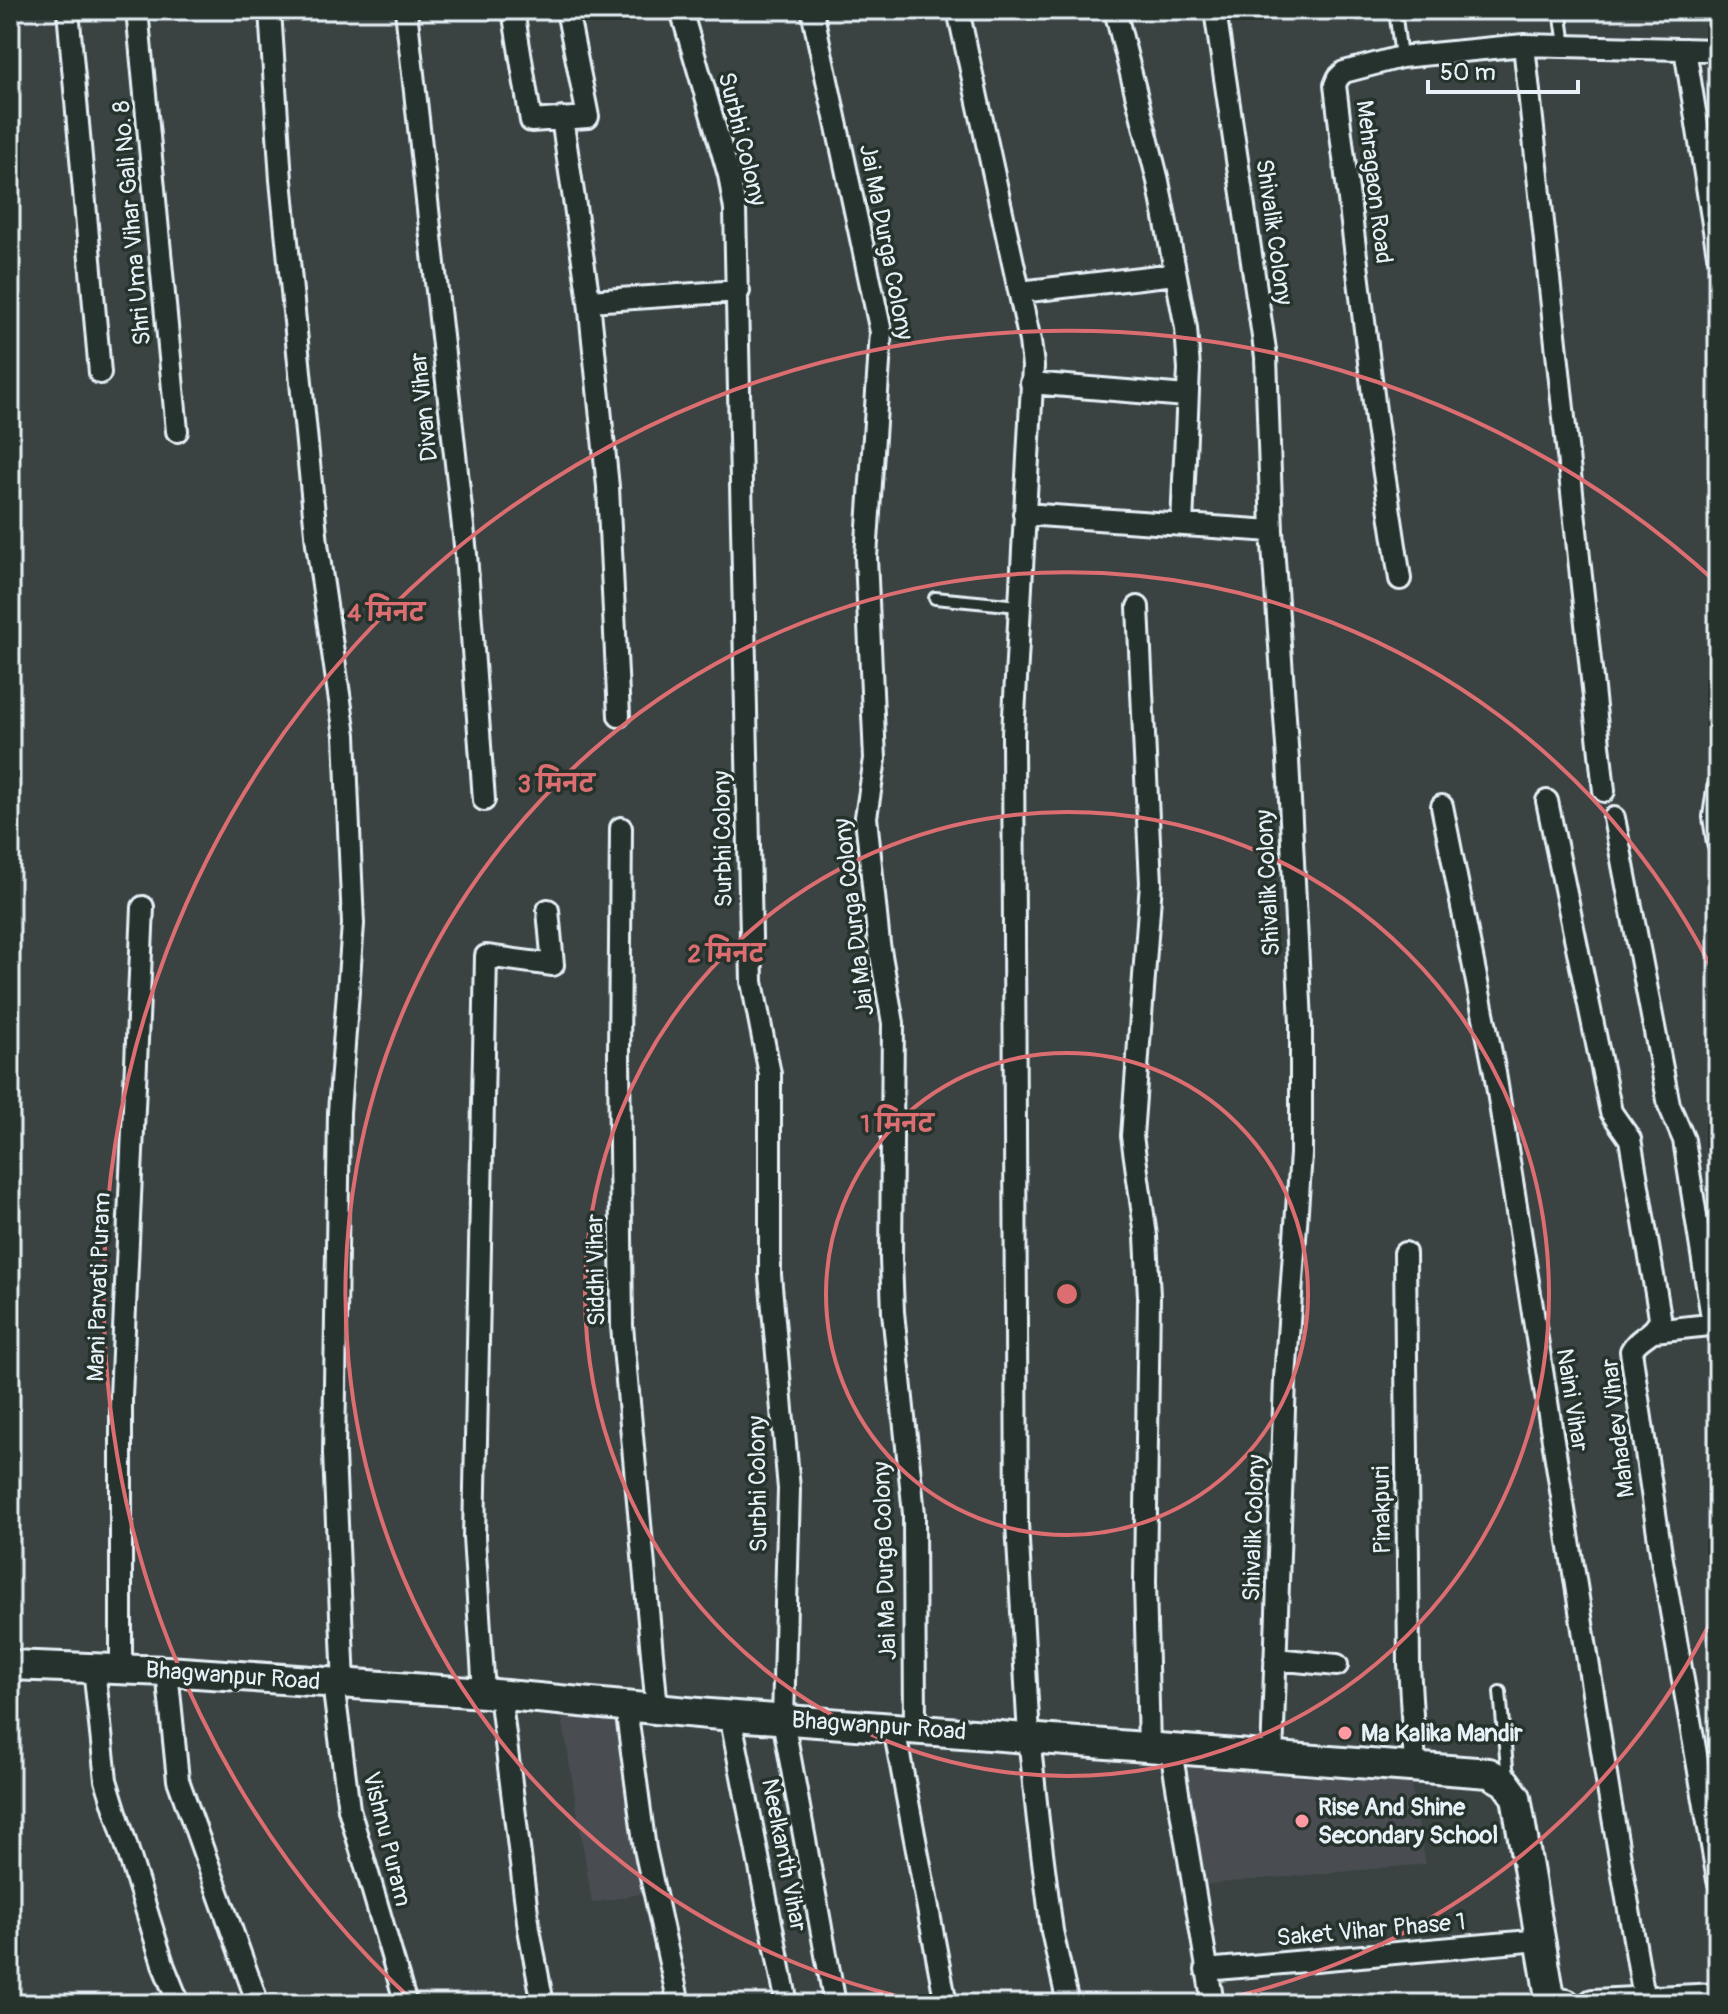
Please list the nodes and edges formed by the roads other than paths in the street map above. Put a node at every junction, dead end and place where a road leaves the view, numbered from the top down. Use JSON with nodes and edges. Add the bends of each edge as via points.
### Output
{"nodes":[{"id":1,"x":68,"y":10,"type":"edge"},
{"id":2,"x":137,"y":10,"type":"edge"},
{"id":3,"x":270,"y":10,"type":"edge"},
{"id":4,"x":406,"y":10,"type":"edge"},
{"id":5,"x":513,"y":10,"type":"edge"},
{"id":6,"x":567,"y":10,"type":"edge"},
{"id":7,"x":681,"y":10,"type":"edge"},
{"id":8,"x":812,"y":10,"type":"edge"},
{"id":9,"x":958,"y":10,"type":"edge"},
{"id":10,"x":1115,"y":10,"type":"edge"},
{"id":11,"x":1215,"y":10,"type":"edge"},
{"id":12,"x":1395,"y":10,"type":"edge"},
{"id":13,"x":1560,"y":10,"type":"edge"},
{"id":14,"x":1524,"y":45,"type":"junction"},
{"id":15,"x":1565,"y":45,"type":"junction"},
{"id":16,"x":1685,"y":49,"type":"junction"},
{"id":17,"x":1718,"y":50,"type":"edge"},
{"id":18,"x":1401,"y":57,"type":"junction"},
{"id":19,"x":562,"y":118,"type":"junction"},
{"id":20,"x":1718,"y":255,"type":"edge"},
{"id":21,"x":1175,"y":274,"type":"junction"},
{"id":22,"x":739,"y":291,"type":"junction"},
{"id":23,"x":1020,"y":292,"type":"junction"},
{"id":24,"x":589,"y":301,"type":"junction"},
{"id":25,"x":100,"y":373,"type":"dead end"},
{"id":26,"x":1031,"y":383,"type":"junction"},
{"id":27,"x":1186,"y":396,"type":"junction"},
{"id":28,"x":177,"y":431,"type":"dead end"},
{"id":29,"x":1024,"y":514,"type":"junction"},
{"id":30,"x":1182,"y":524,"type":"junction"},
{"id":31,"x":1272,"y":531,"type":"junction"},
{"id":32,"x":1400,"y":579,"type":"dead end"},
{"id":33,"x":935,"y":598,"type":"dead end"},
{"id":34,"x":1019,"y":606,"type":"junction"},
{"id":35,"x":1138,"y":607,"type":"dead end"},
{"id":36,"x":619,"y":716,"type":"dead end"},
{"id":37,"x":1718,"y":789,"type":"edge"},
{"id":38,"x":1604,"y":791,"type":"dead end"},
{"id":39,"x":484,"y":800,"type":"dead end"},
{"id":40,"x":1547,"y":801,"type":"dead end"},
{"id":41,"x":1442,"y":806,"type":"dead end"},
{"id":42,"x":1614,"y":818,"type":"dead end"},
{"id":43,"x":621,"y":828,"type":"dead end"},
{"id":44,"x":1718,"y":843,"type":"edge"},
{"id":45,"x":143,"y":907,"type":"dead end"},
{"id":46,"x":548,"y":910,"type":"dead end"},
{"id":47,"x":1405,"y":1253,"type":"dead end"},
{"id":48,"x":1716,"y":1324,"type":"edge"},
{"id":49,"x":1654,"y":1331,"type":"junction"},
{"id":50,"x":1275,"y":1659,"type":"junction"},
{"id":51,"x":10,"y":1665,"type":"edge"},
{"id":52,"x":1337,"y":1665,"type":"dead end"},
{"id":53,"x":108,"y":1668,"type":"junction"},
{"id":54,"x":167,"y":1671,"type":"junction"},
{"id":55,"x":338,"y":1683,"type":"junction"},
{"id":56,"x":1500,"y":1692,"type":"dead end"},
{"id":57,"x":492,"y":1694,"type":"junction"},
{"id":58,"x":626,"y":1707,"type":"junction"},
{"id":59,"x":657,"y":1709,"type":"junction"},
{"id":60,"x":730,"y":1715,"type":"junction"},
{"id":61,"x":783,"y":1720,"type":"junction"},
{"id":62,"x":905,"y":1728,"type":"junction"},
{"id":63,"x":1029,"y":1737,"type":"junction"},
{"id":64,"x":1160,"y":1749,"type":"junction"},
{"id":65,"x":1272,"y":1758,"type":"junction"},
{"id":66,"x":1415,"y":1766,"type":"junction"},
{"id":67,"x":1509,"y":1788,"type":"junction"},
{"id":68,"x":1718,"y":1880,"type":"edge"},
{"id":69,"x":1540,"y":1940,"type":"junction"},
{"id":70,"x":1206,"y":1970,"type":"junction"},
{"id":71,"x":1718,"y":1998,"type":"edge"},
{"id":72,"x":1552,"y":2002,"type":"edge"},
{"id":73,"x":1645,"y":2003,"type":"edge"},
{"id":74,"x":179,"y":2004,"type":"edge"},
{"id":75,"x":258,"y":2004,"type":"edge"},
{"id":76,"x":406,"y":2004,"type":"edge"},
{"id":77,"x":543,"y":2004,"type":"edge"},
{"id":78,"x":679,"y":2004,"type":"edge"},
{"id":79,"x":787,"y":2004,"type":"edge"},
{"id":80,"x":835,"y":2004,"type":"edge"},
{"id":81,"x":946,"y":2004,"type":"edge"},
{"id":82,"x":1068,"y":2004,"type":"edge"},
{"id":83,"x":1213,"y":2004,"type":"edge"},
{"id":84,"x":1593,"y":2004,"type":"edge"}],
"edges":[{"from":1,"to":25,"type":"street"},
{"from":2,"to":28,"type":"street","name":"Shri Uma Vihar Gali No. 8"},
{"from":3,"to":55,"type":"street","name":"Vishnu Puram","via":[[317,544],[345,735],[353,924],[339,1112],[334,1454]]},
{"from":4,"to":39,"type":"street","name":"Divan Vihar","via":[[466,554]]},
{"from":5,"to":19,"type":"street","via":[[531,121]]},
{"from":6,"to":19,"type":"street","via":[[588,117]]},
{"from":7,"to":22,"type":"street","name":"Surbhi Colony","via":[[729,175]]},
{"from":8,"to":62,"type":"street","name":"Jai Ma Durga Colony","via":[[881,332],[866,557],[875,759],[866,817],[893,1023],[893,1312],[914,1514]]},
{"from":9,"to":23,"type":"street"},
{"from":10,"to":21,"type":"street","via":[[1158,181]]},
{"from":11,"to":31,"type":"street","name":"Shivalik Colony","via":[[1266,357]]},
{"from":12,"to":18,"type":"lane"},
{"from":13,"to":15,"type":"lane"},
{"from":14,"to":15,"type":"street","name":"Mehragaon Road"},
{"from":14,"to":18,"type":"street","name":"Mehragaon Road"},
{"from":14,"to":38,"type":"street"},
{"from":15,"to":16,"type":"street","name":"Mehragaon Road"},
{"from":16,"to":17,"type":"street","name":"Mehragaon Road"},
{"from":16,"to":20,"type":"street"},
{"from":18,"to":32,"type":"street","name":"Mehragaon Road","via":[[1344,72],[1335,85]]},
{"from":19,"to":24,"type":"street"},
{"from":21,"to":23,"type":"street"},
{"from":21,"to":27,"type":"street","via":[[1186,328]]},
{"from":22,"to":24,"type":"street"},
{"from":22,"to":61,"type":"street","name":"Surbhi Colony","via":[[752,982],[770,1074],[770,1275],[789,1489]]},
{"from":23,"to":26,"type":"street","via":[[1030,341]]},
{"from":24,"to":36,"type":"street","via":[[608,487]]},
{"from":26,"to":27,"type":"street"},
{"from":26,"to":29,"type":"street"},
{"from":27,"to":30,"type":"street"},
{"from":29,"to":30,"type":"street"},
{"from":29,"to":34,"type":"street"},
{"from":30,"to":31,"type":"street"},
{"from":31,"to":50,"type":"street","name":"Shivalik Colony","via":[[1301,1023],[1301,1154],[1285,1379]]},
{"from":33,"to":34,"type":"lane"},
{"from":34,"to":63,"type":"street","via":[[1013,734],[1017,1523]]},
{"from":35,"to":64,"type":"street","via":[[1151,883],[1132,1136],[1149,1297],[1145,1581]]},
{"from":37,"to":44,"type":"street"},
{"from":40,"to":49,"type":"street","via":[[1611,1112],[1630,1139],[1660,1317]]},
{"from":41,"to":73,"type":"street","name":"Naini Vihar","via":[[1495,1073]]},
{"from":42,"to":48,"type":"street","via":[[1669,1105],[1684,1140]]},
{"from":43,"to":59,"type":"street","name":"Siddhi Vihar","via":[[622,1326]]},
{"from":45,"to":53,"type":"street","name":"Mani Parvati Puram"},
{"from":46,"to":57,"type":"street","via":[[553,965],[486,956],[474,1537]]},
{"from":47,"to":66,"type":"street","name":"Pinakpuri","via":[[1409,1664]]},
{"from":48,"to":49,"type":"street"},
{"from":49,"to":68,"type":"street","name":"Mahadev Vihar","via":[[1631,1351]]},
{"from":50,"to":52,"type":"street"},
{"from":50,"to":65,"type":"street","name":"Shivalik Colony"},
{"from":51,"to":53,"type":"street","name":"Bhagwanpur Road"},
{"from":53,"to":54,"type":"street","name":"Bhagwanpur Road"},
{"from":53,"to":74,"type":"street","name":"Mani Parvati Puram","via":[[106,1780]]},
{"from":54,"to":55,"type":"street","name":"Bhagwanpur Road"},
{"from":54,"to":75,"type":"street","via":[[178,1780]]},
{"from":55,"to":57,"type":"street","name":"Bhagwanpur Road"},
{"from":55,"to":76,"type":"street","name":"Vishnu Puram","via":[[349,1809]]},
{"from":56,"to":67,"type":"lane"},
{"from":57,"to":58,"type":"street","name":"Bhagwanpur Road"},
{"from":57,"to":77,"type":"street"},
{"from":58,"to":59,"type":"street","name":"Bhagwanpur Road"},
{"from":58,"to":78,"type":"street","via":[[645,1849]]},
{"from":59,"to":60,"type":"street","name":"Bhagwanpur Road"},
{"from":60,"to":61,"type":"street","name":"Bhagwanpur Road"},
{"from":60,"to":79,"type":"street","name":"Neelkanth Vihar"},
{"from":61,"to":62,"type":"street","name":"Bhagwanpur Road"},
{"from":61,"to":80,"type":"street","name":"Surbhi Colony"},
{"from":62,"to":63,"type":"street","name":"Bhagwanpur Road"},
{"from":62,"to":81,"type":"street","name":"Jai Ma Durga Colony"},
{"from":63,"to":64,"type":"street","name":"Bhagwanpur Road"},
{"from":63,"to":82,"type":"street","via":[[1052,1931]]},
{"from":64,"to":65,"type":"street","name":"Bhagwanpur Road"},
{"from":64,"to":70,"type":"street"},
{"from":65,"to":66,"type":"street","name":"Bhagwanpur Road"},
{"from":66,"to":67,"type":"street","name":"Bhagwanpur Road","via":[[1489,1773]]},
{"from":67,"to":69,"type":"street","via":[[1516,1797]]},
{"from":69,"to":70,"type":"street","name":"Saket Vihar Phase 1"},
{"from":69,"to":72,"type":"street"},
{"from":70,"to":83,"type":"street"},
{"from":71,"to":73,"type":"street"},
{"from":73,"to":84,"type":"street"}]}
